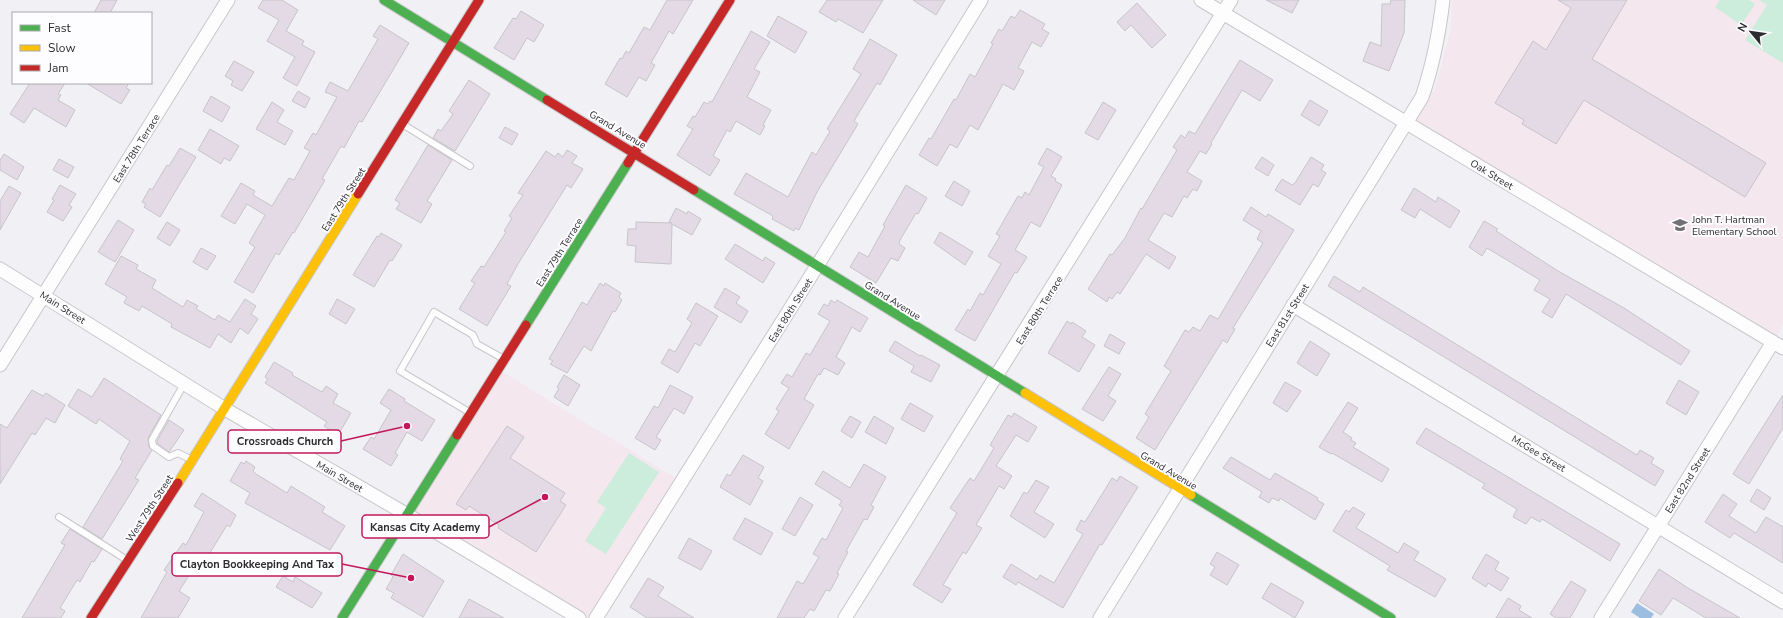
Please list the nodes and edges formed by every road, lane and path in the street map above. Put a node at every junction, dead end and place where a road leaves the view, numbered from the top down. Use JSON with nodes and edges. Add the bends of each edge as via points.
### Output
{"nodes":[{"id":1,"x":228,"y":0,"type":"edge"},
{"id":2,"x":384,"y":0,"type":"edge"},
{"id":3,"x":479,"y":0,"type":"edge"},
{"id":4,"x":730,"y":0,"type":"edge"},
{"id":5,"x":981,"y":0,"type":"edge"},
{"id":6,"x":1200,"y":0,"type":"edge"},
{"id":7,"x":1231,"y":0,"type":"edge"},
{"id":8,"x":1443,"y":0,"type":"edge"},
{"id":9,"x":1223,"y":14,"type":"junction"},
{"id":10,"x":453,"y":42,"type":"junction"},
{"id":11,"x":1406,"y":123,"type":"junction"},
{"id":12,"x":402,"y":124,"type":"junction"},
{"id":13,"x":635,"y":153,"type":"junction"},
{"id":14,"x":470,"y":166,"type":"dead end"},
{"id":15,"x":817,"y":266,"type":"junction"},
{"id":16,"x":0,"y":269,"type":"edge"},
{"id":17,"x":44,"y":295,"type":"junction"},
{"id":18,"x":1294,"y":305,"type":"junction"},
{"id":19,"x":1780,"y":344,"type":"edge"},
{"id":20,"x":504,"y":359,"type":"junction"},
{"id":21,"x":0,"y":364,"type":"edge"},
{"id":22,"x":997,"y":378,"type":"junction"},
{"id":23,"x":184,"y":384,"type":"junction"},
{"id":24,"x":225,"y":409,"type":"junction"},
{"id":25,"x":470,"y":413,"type":"junction"},
{"id":26,"x":193,"y":460,"type":"junction"},
{"id":27,"x":1180,"y":489,"type":"junction"},
{"id":28,"x":406,"y":514,"type":"junction"},
{"id":29,"x":59,"y":517,"type":"dead end"},
{"id":30,"x":1659,"y":525,"type":"junction"},
{"id":31,"x":128,"y":561,"type":"junction"},
{"id":32,"x":1783,"y":602,"type":"edge"},
{"id":33,"x":91,"y":618,"type":"edge"},
{"id":34,"x":342,"y":618,"type":"edge"},
{"id":35,"x":578,"y":618,"type":"edge"},
{"id":36,"x":596,"y":618,"type":"edge"},
{"id":37,"x":845,"y":618,"type":"edge"},
{"id":38,"x":1100,"y":618,"type":"edge"},
{"id":39,"x":1391,"y":618,"type":"edge"},
{"id":40,"x":1601,"y":618,"type":"edge"}],
"edges":[{"from":1,"to":17,"type":"street","name":"East 78th Terrace"},
{"from":2,"to":10,"type":"street","name":"Grand Avenue"},
{"from":3,"to":10,"type":"street","name":"East 79th Street"},
{"from":4,"to":13,"type":"street","name":"East 79th Terrace"},
{"from":5,"to":15,"type":"street","name":"East 80th Street"},
{"from":6,"to":9,"type":"street","name":"Oak Street"},
{"from":7,"to":9,"type":"street","name":"East 80th Terrace"},
{"from":8,"to":11,"type":"street","name":"East 81st Street","via":[[1432,69],[1422,98]]},
{"from":9,"to":11,"type":"street","name":"Oak Street"},
{"from":9,"to":22,"type":"street","name":"East 80th Terrace"},
{"from":10,"to":12,"type":"street","name":"East 79th Street"},
{"from":10,"to":13,"type":"street","name":"Grand Avenue"},
{"from":11,"to":18,"type":"street","name":"East 81st Street"},
{"from":11,"to":19,"type":"street","name":"Oak Street"},
{"from":12,"to":14,"type":"lane"},
{"from":12,"to":24,"type":"street","name":"East 79th Street"},
{"from":13,"to":15,"type":"street","name":"Grand Avenue"},
{"from":13,"to":20,"type":"street","name":"East 79th Terrace"},
{"from":15,"to":22,"type":"street","name":"Grand Avenue"},
{"from":15,"to":36,"type":"street","name":"East 80th Street"},
{"from":16,"to":17,"type":"street","name":"Main Street"},
{"from":17,"to":21,"type":"street","name":"East 78th Terrace"},
{"from":17,"to":23,"type":"street","name":"Main Street"},
{"from":18,"to":27,"type":"street","name":"East 81st Street"},
{"from":18,"to":30,"type":"street","name":"McGee Street"},
{"from":19,"to":30,"type":"street","name":"East 82nd Street"},
{"from":20,"to":25,"type":"street","name":"East 79th Terrace"},
{"from":20,"to":25,"type":"lane","via":[[477,344],[473,335],[434,312],[400,371]]},
{"from":22,"to":27,"type":"street","name":"Grand Avenue"},
{"from":22,"to":37,"type":"street","name":"East 80th Terrace"},
{"from":23,"to":24,"type":"street","name":"Main Street"},
{"from":23,"to":26,"type":"lane","via":[[152,440],[153,446],[169,457],[178,452]]},
{"from":24,"to":26,"type":"street","name":"West 79th Street"},
{"from":24,"to":28,"type":"street","name":"Main Street"},
{"from":25,"to":28,"type":"street","name":"East 79th Terrace"},
{"from":26,"to":31,"type":"street","name":"West 79th Street"},
{"from":27,"to":38,"type":"street","name":"East 81st Street"},
{"from":27,"to":39,"type":"street","name":"Grand Avenue"},
{"from":28,"to":34,"type":"street","name":"East 79th Terrace"},
{"from":28,"to":35,"type":"street","name":"Main Street"},
{"from":29,"to":31,"type":"lane"},
{"from":30,"to":32,"type":"street","name":"McGee Street"},
{"from":30,"to":40,"type":"street","name":"East 82nd Street"},
{"from":31,"to":33,"type":"street","name":"West 79th Street"}]}
